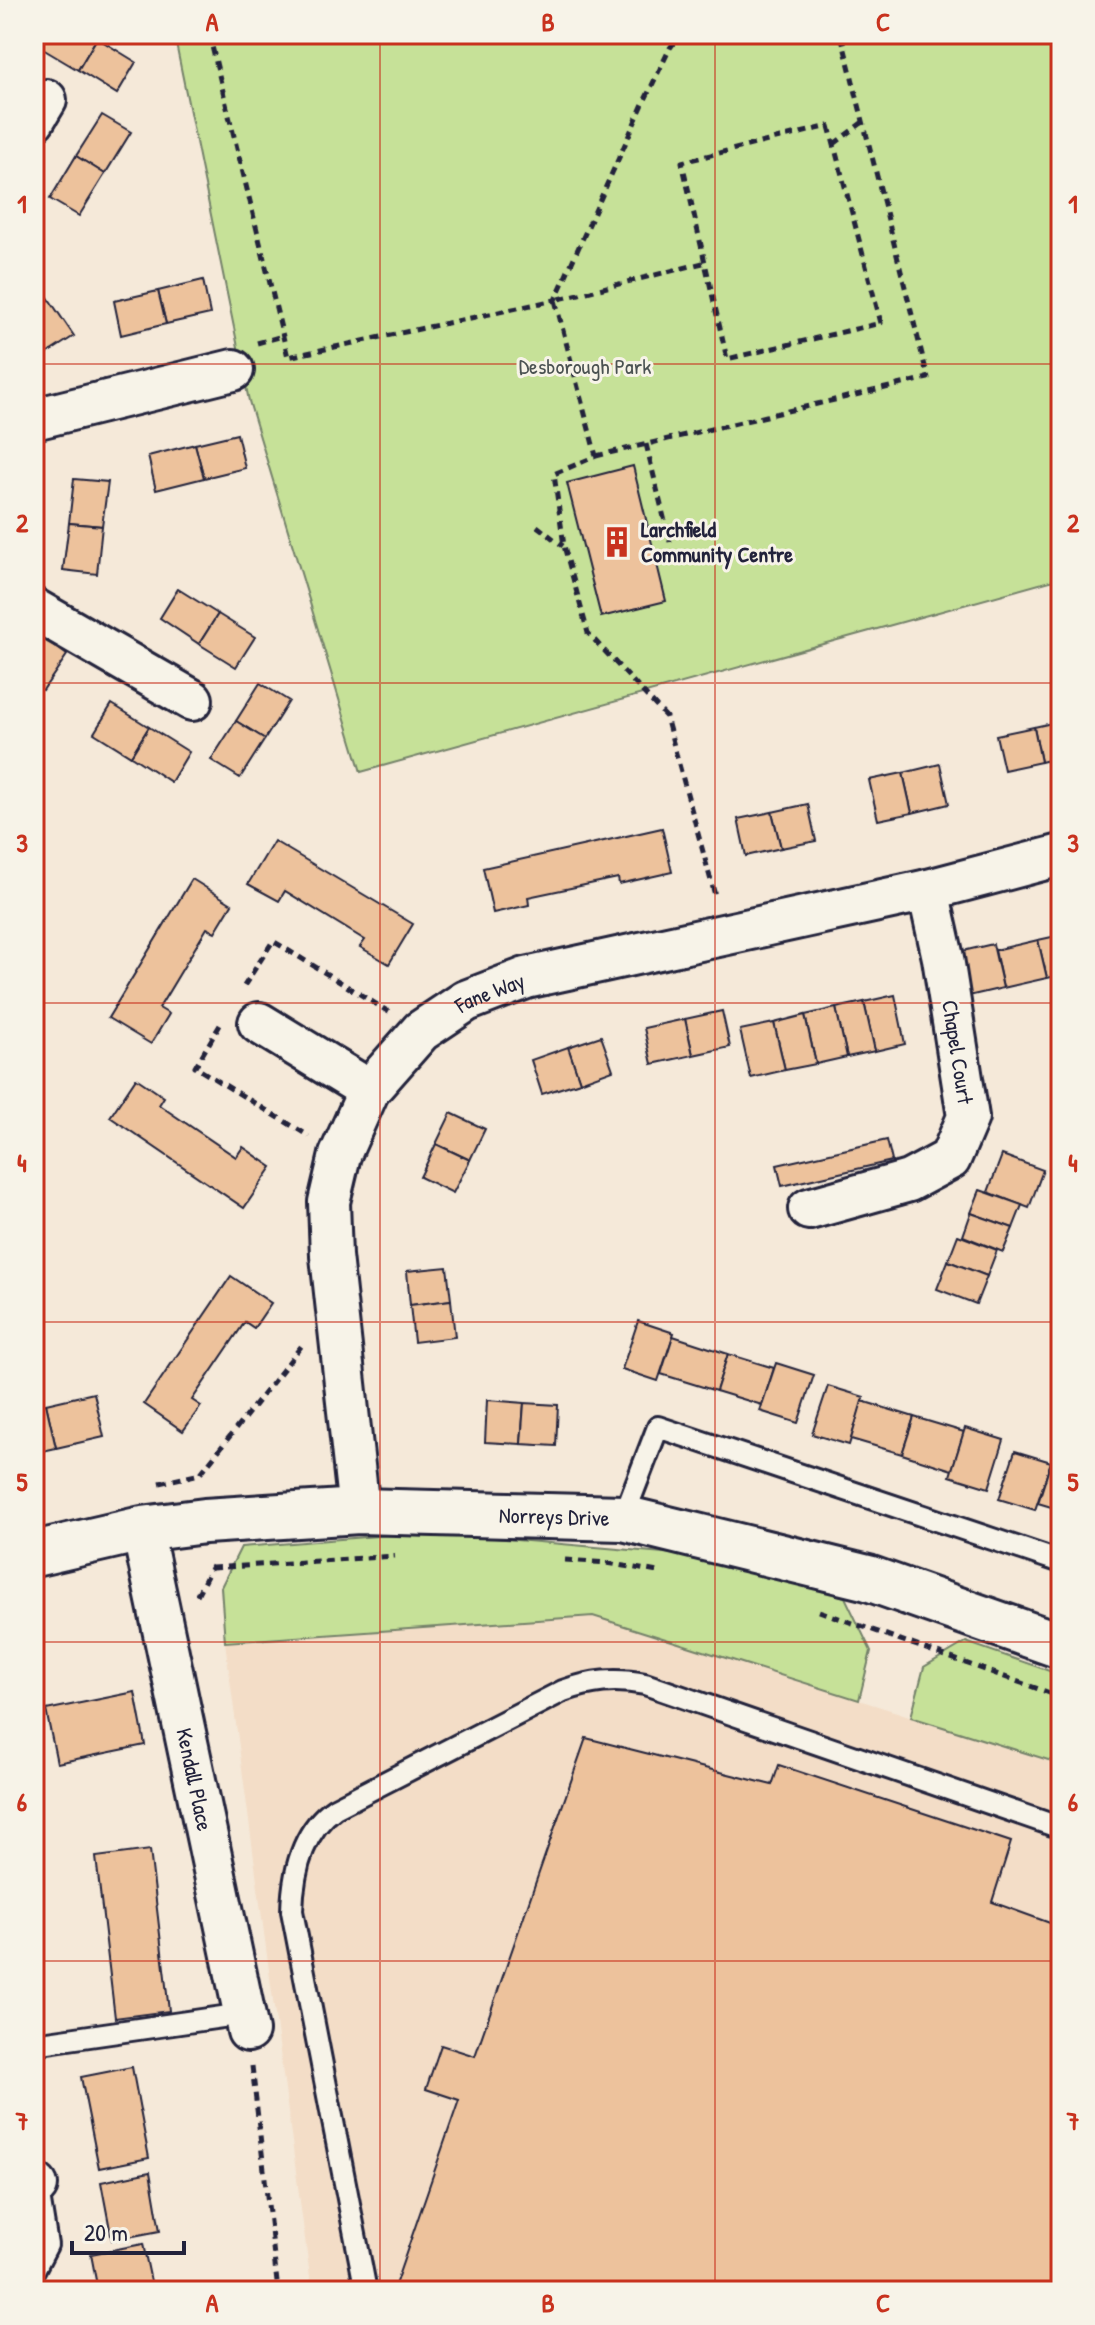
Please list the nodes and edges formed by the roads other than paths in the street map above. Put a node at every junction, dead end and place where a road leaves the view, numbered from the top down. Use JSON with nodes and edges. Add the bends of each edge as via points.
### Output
{"nodes":[{"id":1,"x":233,"y":370,"type":"dead end"},
{"id":2,"x":34,"y":419,"type":"edge"},
{"id":3,"x":34,"y":609,"type":"edge"},
{"id":4,"x":192,"y":700,"type":"dead end"},
{"id":5,"x":1061,"y":855,"type":"edge"},
{"id":6,"x":928,"y":890,"type":"junction"},
{"id":7,"x":259,"y":1023,"type":"dead end"},
{"id":8,"x":369,"y":1090,"type":"junction"},
{"id":9,"x":809,"y":1209,"type":"dead end"},
{"id":10,"x":359,"y":1511,"type":"junction"},
{"id":11,"x":623,"y":1518,"type":"junction"},
{"id":12,"x":142,"y":1529,"type":"junction"},
{"id":13,"x":34,"y":1554,"type":"edge"},
{"id":14,"x":1061,"y":1562,"type":"edge"},
{"id":15,"x":1061,"y":1646,"type":"edge"},
{"id":16,"x":1061,"y":1828,"type":"edge"},
{"id":17,"x":246,"y":2023,"type":"joint"},
{"id":18,"x":34,"y":2044,"type":"edge"},
{"id":19,"x":35,"y":2178,"type":"edge"},
{"id":20,"x":34,"y":2270,"type":"edge"},
{"id":21,"x":366,"y":2291,"type":"edge"}],
"edges":[{"from":1,"to":2,"type":"street"},
{"from":3,"to":4,"type":"street"},
{"from":5,"to":6,"type":"street","name":"Fane Way"},
{"from":6,"to":8,"type":"street","name":"Fane Way","via":[[526,978],[466,1001],[421,1031]]},
{"from":6,"to":9,"type":"street","name":"Chapel Court","via":[[968,1117],[950,1159],[909,1181]]},
{"from":7,"to":8,"type":"street"},
{"from":8,"to":10,"type":"street","name":"Fane Way","via":[[340,1155],[329,1202]]},
{"from":10,"to":11,"type":"street","name":"Norreys Drive"},
{"from":10,"to":12,"type":"street","name":"Norreys Drive"},
{"from":11,"to":14,"type":"lane","via":[[658,1427]]},
{"from":11,"to":15,"type":"street","name":"Norreys Drive","via":[[868,1578]]},
{"from":12,"to":13,"type":"street","name":"Norreys Drive"},
{"from":12,"to":17,"type":"street","name":"Kendall Place"},
{"from":16,"to":21,"type":"lane","via":[[624,1680],[589,1681],[563,1691],[335,1808],[319,1821],[301,1855],[292,1911]]},
{"from":17,"to":18,"type":"lane"},
{"from":19,"to":20,"type":"lane","via":[[47,2245]]}]}
